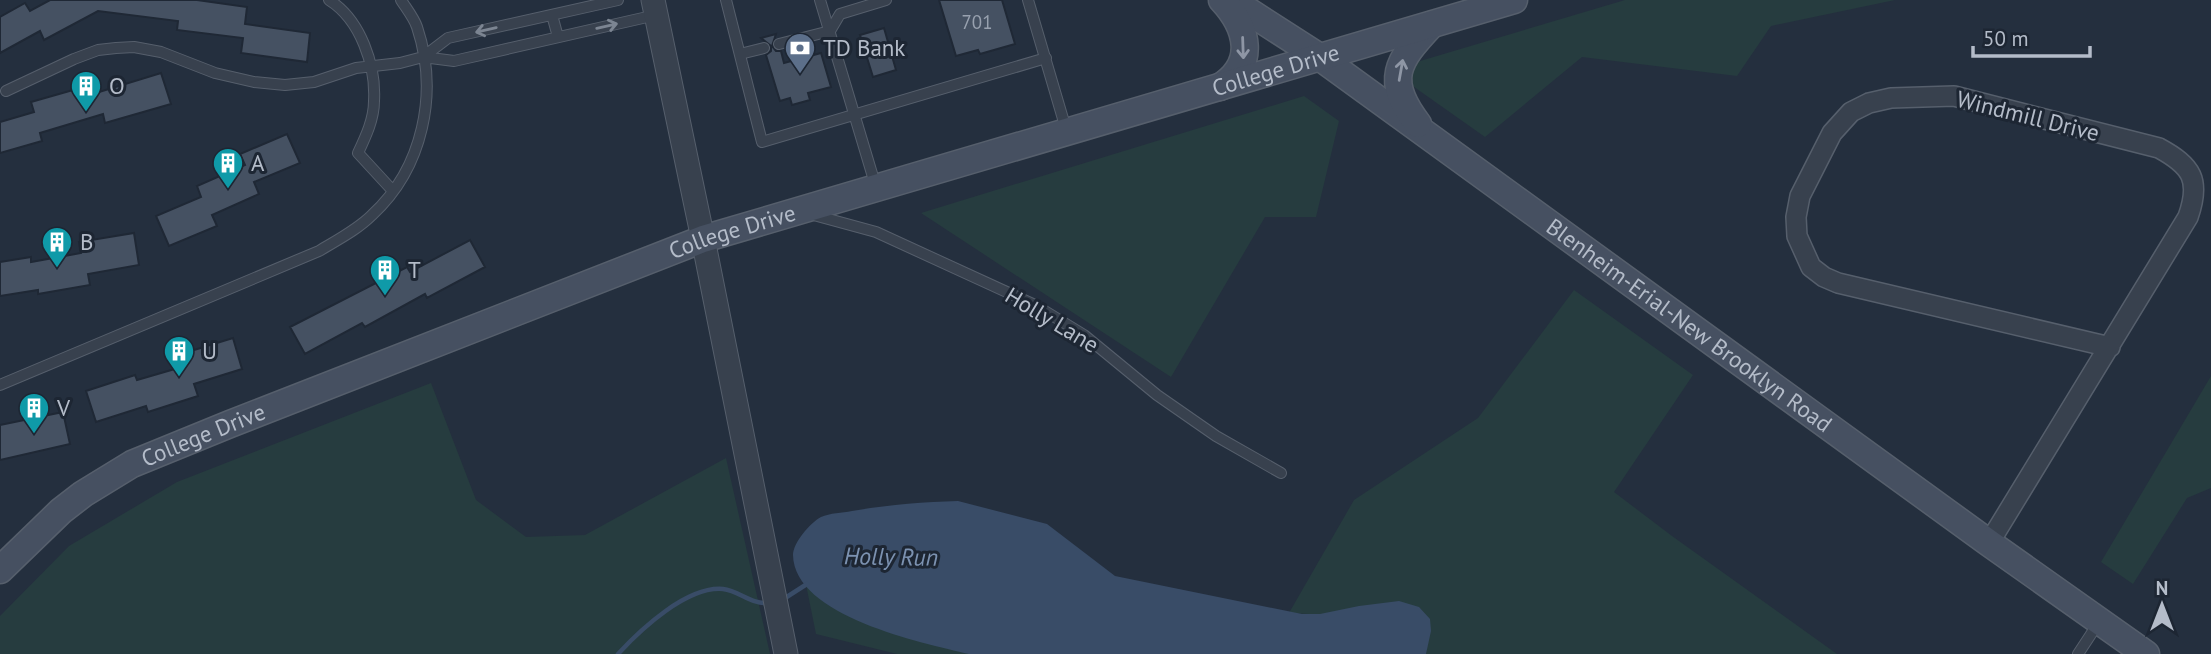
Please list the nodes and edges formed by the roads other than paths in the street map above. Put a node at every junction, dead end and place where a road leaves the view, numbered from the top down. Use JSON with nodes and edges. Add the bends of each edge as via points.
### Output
{"nodes":[{"id":1,"x":329,"y":0,"type":"edge"},
{"id":2,"x":401,"y":0,"type":"edge"},
{"id":3,"x":618,"y":0,"type":"edge"},
{"id":4,"x":726,"y":0,"type":"edge"},
{"id":5,"x":820,"y":0,"type":"edge"},
{"id":6,"x":886,"y":0,"type":"edge"},
{"id":7,"x":1028,"y":0,"type":"edge"},
{"id":8,"x":1222,"y":0,"type":"edge"},
{"id":9,"x":1231,"y":0,"type":"edge"},
{"id":10,"x":1514,"y":0,"type":"edge"},
{"id":11,"x":656,"y":4,"type":"edge"},
{"id":12,"x":552,"y":15,"type":"junction"},
{"id":13,"x":1431,"y":25,"type":"junction"},
{"id":14,"x":830,"y":32,"type":"junction"},
{"id":15,"x":558,"y":37,"type":"junction"},
{"id":16,"x":779,"y":44,"type":"dead end"},
{"id":17,"x":764,"y":48,"type":"dead end"},
{"id":18,"x":740,"y":54,"type":"junction"},
{"id":19,"x":424,"y":57,"type":"junction"},
{"id":20,"x":1045,"y":58,"type":"junction"},
{"id":21,"x":1321,"y":58,"type":"junction"},
{"id":22,"x":371,"y":66,"type":"junction"},
{"id":23,"x":1216,"y":89,"type":"junction"},
{"id":24,"x":6,"y":91,"type":"dead end"},
{"id":25,"x":854,"y":114,"type":"junction"},
{"id":26,"x":1068,"y":132,"type":"junction"},
{"id":27,"x":1442,"y":147,"type":"junction"},
{"id":28,"x":876,"y":189,"type":"junction"},
{"id":29,"x":393,"y":191,"type":"junction"},
{"id":30,"x":799,"y":211,"type":"junction"},
{"id":31,"x":703,"y":239,"type":"junction"},
{"id":32,"x":2110,"y":347,"type":"junction"},
{"id":33,"x":0,"y":385,"type":"edge"},
{"id":34,"x":1281,"y":473,"type":"dead end"},
{"id":35,"x":1989,"y":543,"type":"junction"},
{"id":36,"x":0,"y":570,"type":"edge"},
{"id":37,"x":2100,"y":622,"type":"junction"},
{"id":38,"x":786,"y":654,"type":"edge"},
{"id":39,"x":2078,"y":654,"type":"edge"},
{"id":40,"x":2146,"y":654,"type":"edge"}],
"edges":[{"from":1,"to":22,"type":"lane","via":[[361,37]]},
{"from":2,"to":19,"type":"lane","via":[[417,25]]},
{"from":3,"to":12,"type":"lane"},
{"from":4,"to":18,"type":"lane"},
{"from":5,"to":14,"type":"lane"},
{"from":6,"to":14,"type":"lane","via":[[840,14]]},
{"from":7,"to":20,"type":"lane"},
{"from":8,"to":23,"type":"main road","one_way":true,"via":[[1240,28],[1245,52],[1233,77]]},
{"from":9,"to":21,"type":"main road","name":"Blenheim-Erial-New Brooklyn Road"},
{"from":10,"to":13,"type":"main road","name":"College Drive"},
{"from":15,"to":11,"type":"lane","one_way":true},
{"from":11,"to":31,"type":"street"},
{"from":12,"to":15,"type":"lane"},
{"from":12,"to":19,"type":"lane","one_way":true,"via":[[448,38]]},
{"from":13,"to":21,"type":"main road","name":"College Drive"},
{"from":27,"to":13,"type":"main road","one_way":true,"via":[[1411,114],[1398,73],[1403,58]]},
{"from":14,"to":16,"type":"lane"},
{"from":14,"to":25,"type":"lane"},
{"from":15,"to":19,"type":"lane","via":[[454,61]]},
{"from":17,"to":18,"type":"lane"},
{"from":18,"to":25,"type":"lane","via":[[762,142]]},
{"from":19,"to":22,"type":"lane"},
{"from":19,"to":29,"type":"lane","via":[[428,85],[415,155]]},
{"from":20,"to":25,"type":"lane"},
{"from":20,"to":26,"type":"lane"},
{"from":21,"to":23,"type":"main road","name":"College Drive"},
{"from":21,"to":27,"type":"main road","name":"Blenheim-Erial-New Brooklyn Road"},
{"from":22,"to":24,"type":"lane","via":[[298,85],[267,83],[215,73],[161,52],[116,48],[74,59]]},
{"from":22,"to":29,"type":"lane","via":[[372,120],[358,153]]},
{"from":23,"to":26,"type":"main road","name":"College Drive"},
{"from":25,"to":28,"type":"lane"},
{"from":26,"to":28,"type":"main road","name":"College Drive"},
{"from":27,"to":35,"type":"main road","name":"Blenheim-Erial-New Brooklyn Road"},
{"from":28,"to":30,"type":"main road","name":"College Drive"},
{"from":29,"to":33,"type":"lane","via":[[361,225],[319,251]]},
{"from":30,"to":31,"type":"main road","name":"College Drive"},
{"from":30,"to":34,"type":"lane","name":"Holly Lane","via":[[876,232],[1035,305],[1084,335],[1216,436]]},
{"from":31,"to":36,"type":"main road","name":"College Drive","via":[[132,464],[61,511]]},
{"from":31,"to":38,"type":"street"},
{"from":32,"to":32,"type":"street","name":"Windmill Drive","via":[[2188,217],[2193,202],[2192,176],[2179,159],[2159,148],[1954,96],[1891,97],[1869,103],[1851,112],[1832,133],[1800,196],[1796,217],[1797,236],[1811,267],[1838,283]]},
{"from":32,"to":35,"type":"street","name":"Windmill Drive"},
{"from":35,"to":37,"type":"main road","name":"Blenheim-Erial-New Brooklyn Road"},
{"from":37,"to":39,"type":"lane"},
{"from":37,"to":40,"type":"main road","name":"Blenheim-Erial-New Brooklyn Road"}]}
